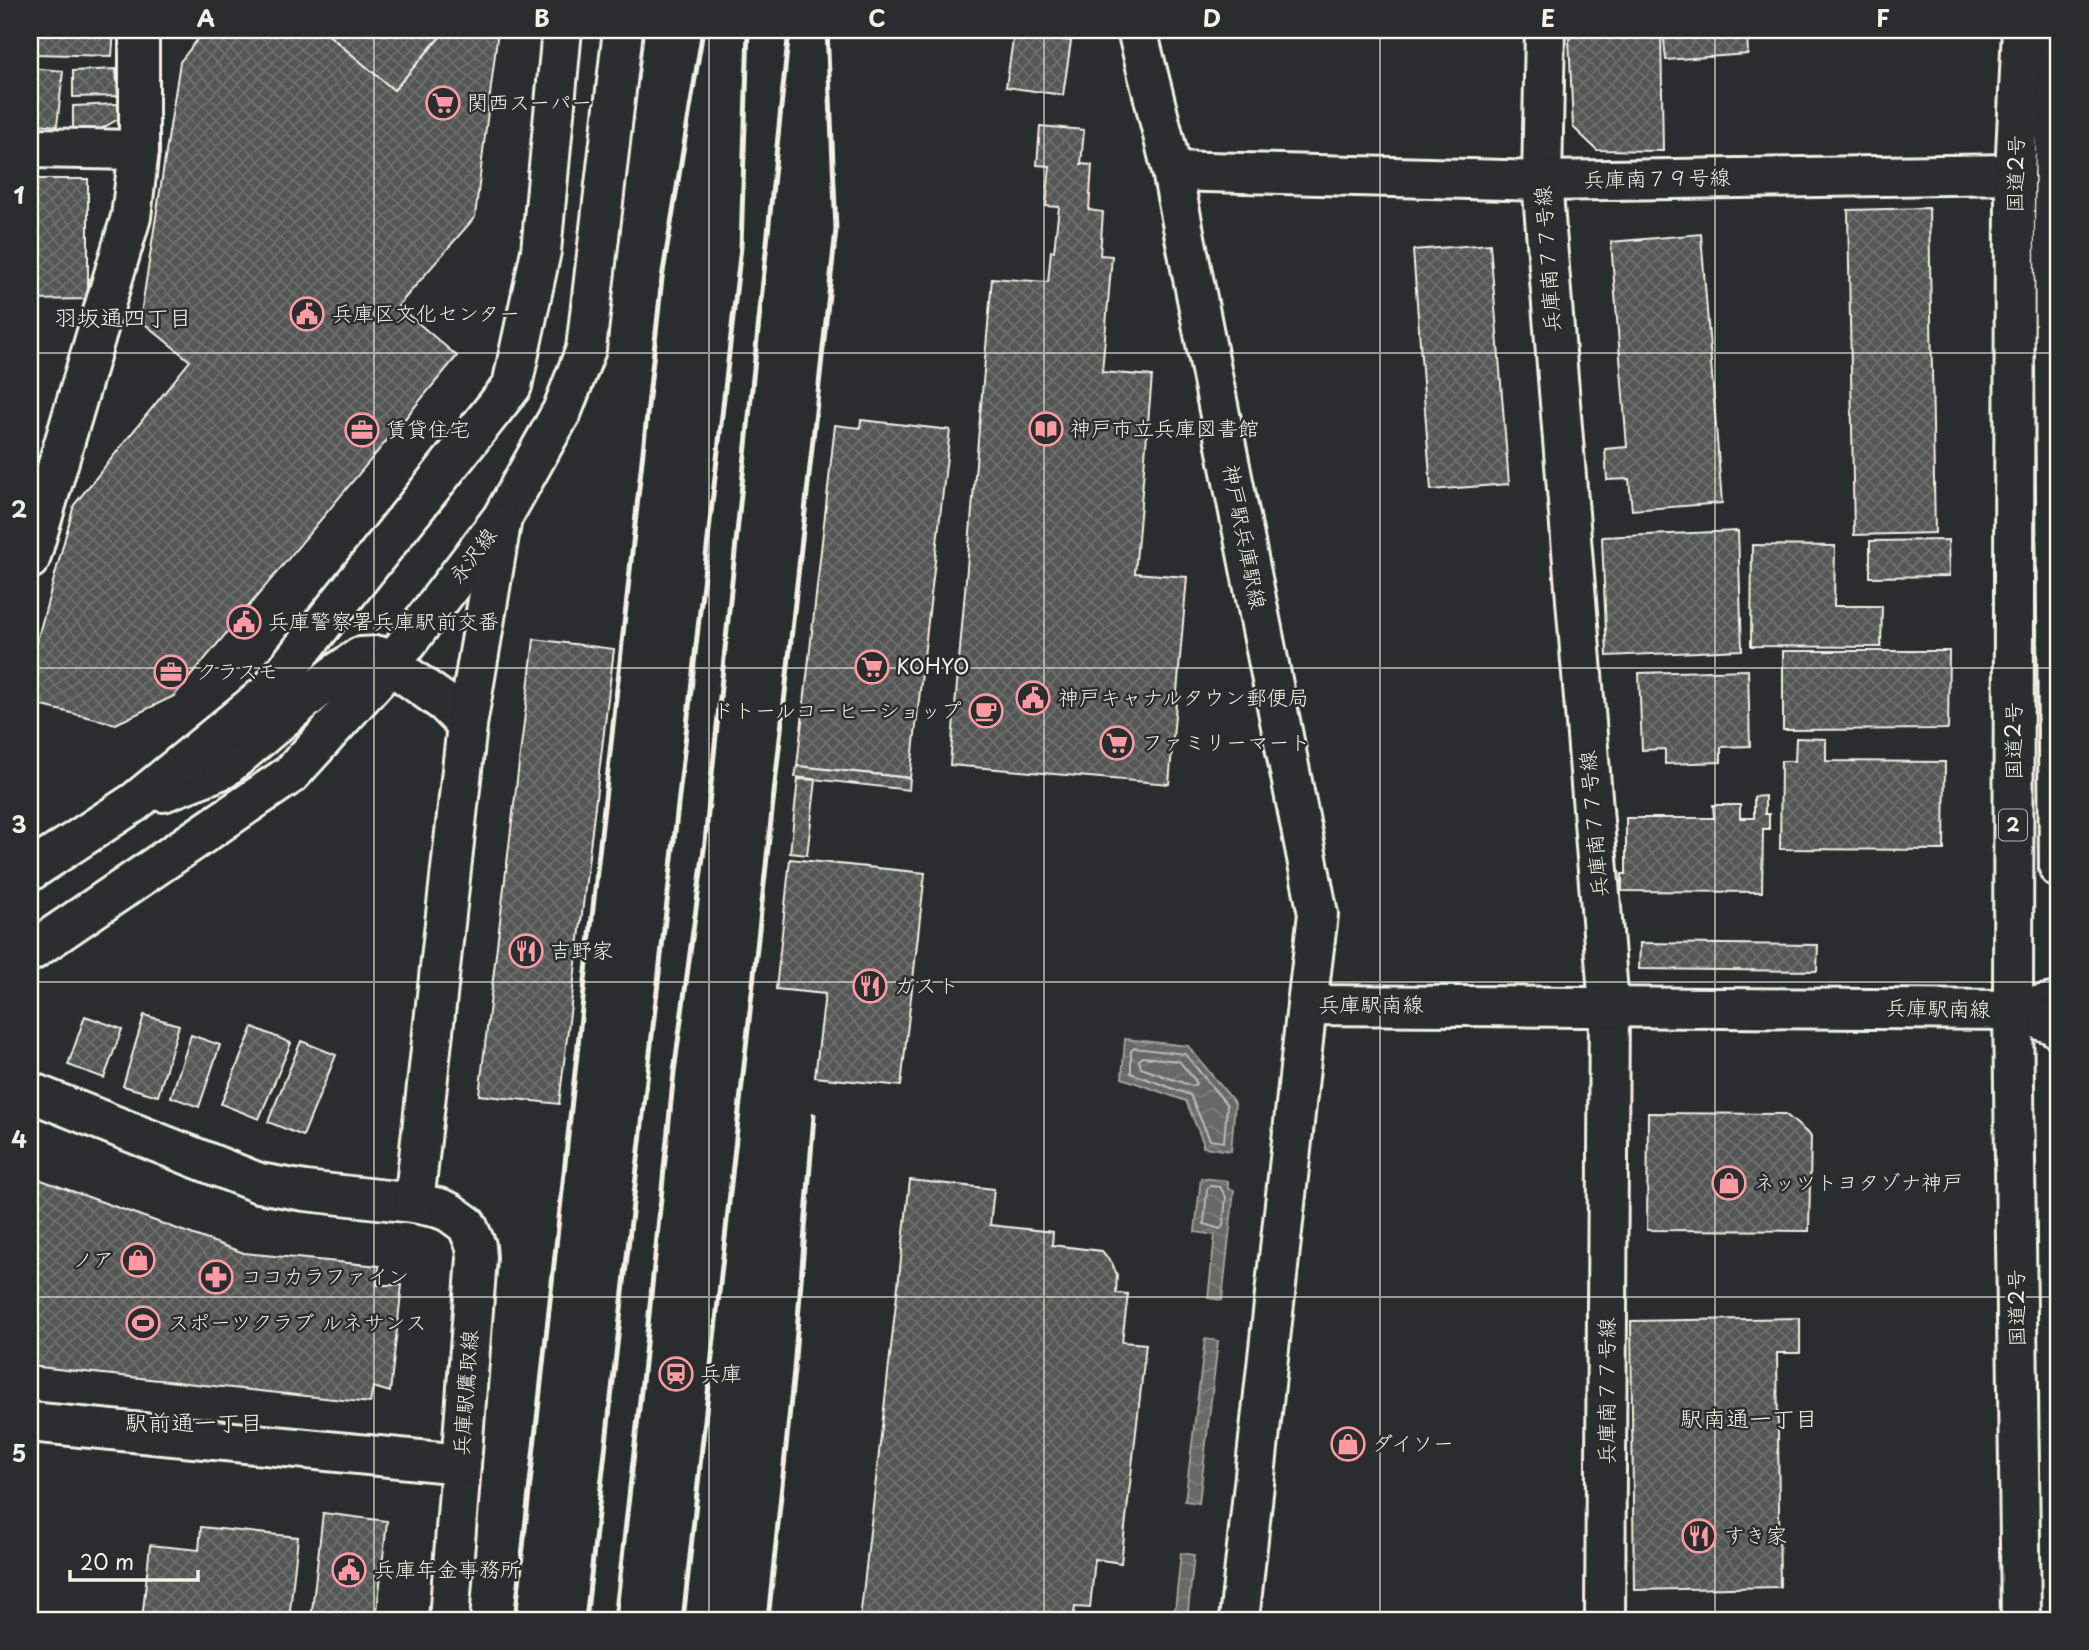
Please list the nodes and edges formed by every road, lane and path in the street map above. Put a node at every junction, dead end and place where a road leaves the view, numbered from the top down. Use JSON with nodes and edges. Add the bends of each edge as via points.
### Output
{"nodes":[{"id":1,"x":139,"y":30,"type":"edge"},
{"id":2,"x":562,"y":30,"type":"edge"},
{"id":3,"x":622,"y":30,"type":"edge"},
{"id":4,"x":1137,"y":30,"type":"edge"},
{"id":5,"x":1545,"y":30,"type":"edge"},
{"id":6,"x":2022,"y":30,"type":"edge"},
{"id":7,"x":2056,"y":30,"type":"edge"},
{"id":8,"x":30,"y":148,"type":"edge"},
{"id":9,"x":139,"y":150,"type":"junction"},
{"id":10,"x":1172,"y":172,"type":"junction"},
{"id":11,"x":2015,"y":174,"type":"junction"},
{"id":12,"x":1542,"y":181,"type":"junction"},
{"id":13,"x":502,"y":518,"type":"junction"},
{"id":14,"x":30,"y":559,"type":"edge"},
{"id":15,"x":391,"y":664,"type":"junction"},
{"id":16,"x":467,"y":725,"type":"junction"},
{"id":17,"x":135,"y":802,"type":"junction"},
{"id":18,"x":2059,"y":868,"type":"edge"},
{"id":19,"x":30,"y":871,"type":"edge"},
{"id":20,"x":30,"y":952,"type":"edge"},
{"id":21,"x":2059,"y":1002,"type":"edge"},
{"id":22,"x":1307,"y":1005,"type":"junction"},
{"id":23,"x":1609,"y":1006,"type":"junction"},
{"id":24,"x":2013,"y":1010,"type":"junction"},
{"id":25,"x":2059,"y":1029,"type":"edge"},
{"id":26,"x":30,"y":1093,"type":"edge"},
{"id":27,"x":414,"y":1203,"type":"junction"},
{"id":28,"x":30,"y":1422,"type":"edge"},
{"id":29,"x":461,"y":1464,"type":"junction"},
{"id":30,"x":449,"y":1620,"type":"edge"},
{"id":31,"x":1239,"y":1620,"type":"edge"},
{"id":32,"x":1605,"y":1620,"type":"edge"},
{"id":33,"x":2021,"y":1620,"type":"edge"}],
"edges":[{"from":1,"to":9,"type":"main road"},
{"from":2,"to":17,"type":"main road","via":[[541,251],[512,386],[267,694]]},
{"from":3,"to":13,"type":"main road","name":"永沢線","via":[[586,349],[562,411]]},
{"from":4,"to":10,"type":"main road","name":"神戸駅兵庫駅線"},
{"from":5,"to":12,"type":"main road","name":"兵庫南７７号線"},
{"from":6,"to":11,"type":"main road","name":"国道2号","number":"2"},
{"from":7,"to":18,"type":"main road"},
{"from":8,"to":9,"type":"main road"},
{"from":9,"to":14,"type":"main road","via":[[131,217]]},
{"from":10,"to":12,"type":"main road","name":"兵庫南７９号線"},
{"from":10,"to":22,"type":"main road","name":"神戸駅兵庫駅線","via":[[1318,914]]},
{"from":11,"to":12,"type":"main road","name":"兵庫南７９号線"},
{"from":11,"to":24,"type":"main road","name":"国道2号","number":"2"},
{"from":12,"to":23,"type":"main road","name":"兵庫南７７号線"},
{"from":13,"to":15,"type":"main road","name":"永沢線"},
{"from":13,"to":16,"type":"main road"},
{"from":15,"to":16,"type":"main road"},
{"from":15,"to":17,"type":"main road","via":[[379,656],[360,657],[223,769]]},
{"from":15,"to":20,"type":"main road","name":"永沢線","via":[[291,774]]},
{"from":16,"to":27,"type":"main road"},
{"from":17,"to":19,"type":"main road"},
{"from":21,"to":24,"type":"main road"},
{"from":22,"to":23,"type":"main road","name":"兵庫駅南線"},
{"from":22,"to":31,"type":"main road","name":"兵庫駅南線"},
{"from":23,"to":24,"type":"main road","name":"兵庫駅南線"},
{"from":23,"to":32,"type":"main road","name":"兵庫南７７号線"},
{"from":24,"to":25,"type":"main road"},
{"from":24,"to":33,"type":"main road","name":"国道2号","number":"2"},
{"from":26,"to":27,"type":"main road","name":"兵庫駅鷹取線","via":[[259,1183]]},
{"from":27,"to":29,"type":"main road","name":"兵庫駅鷹取線","via":[[439,1208],[459,1219],[476,1246]]},
{"from":28,"to":29,"type":"main road"},
{"from":29,"to":30,"type":"main road","name":"兵庫駅鷹取線"}]}
